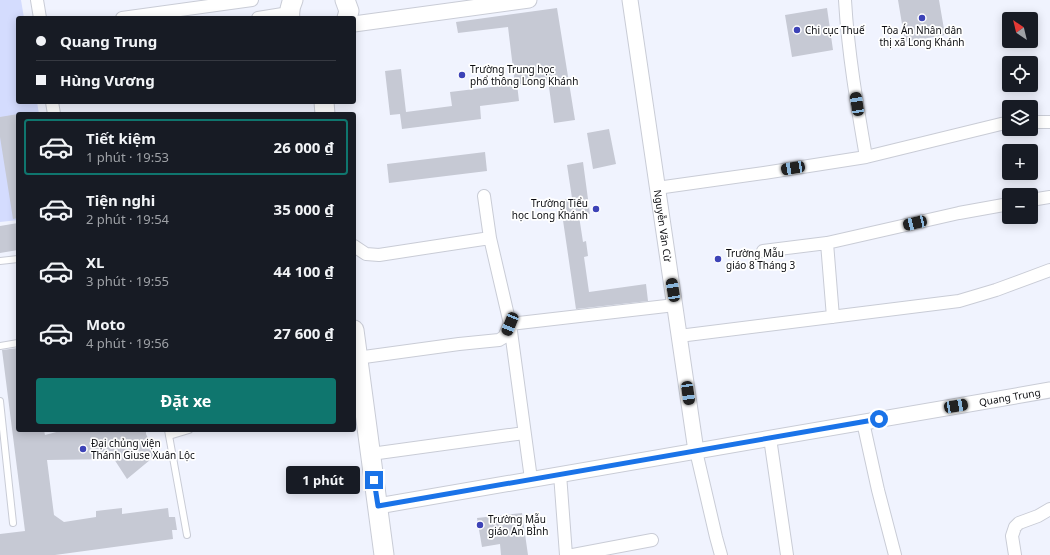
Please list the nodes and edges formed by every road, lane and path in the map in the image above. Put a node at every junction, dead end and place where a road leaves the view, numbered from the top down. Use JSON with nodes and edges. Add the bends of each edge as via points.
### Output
{"nodes":[{"id":1,"x":38,"y":0,"type":"edge"},
{"id":2,"x":252,"y":0,"type":"edge"},
{"id":3,"x":346,"y":0,"type":"edge"},
{"id":4,"x":529,"y":0,"type":"edge"},
{"id":5,"x":630,"y":0,"type":"edge"},
{"id":6,"x":845,"y":0,"type":"edge"},
{"id":7,"x":291,"y":10,"type":"edge"},
{"id":8,"x":40,"y":16,"type":"edge"},
{"id":9,"x":136,"y":16,"type":"edge"},
{"id":10,"x":266,"y":16,"type":"edge"},
{"id":11,"x":348,"y":16,"type":"edge"},
{"id":12,"x":356,"y":24,"type":"edge"},
{"id":13,"x":1038,"y":122,"type":"edge"},
{"id":14,"x":1050,"y":122,"type":"edge"},
{"id":15,"x":1002,"y":124,"type":"edge"},
{"id":16,"x":866,"y":157,"type":"junction"},
{"id":17,"x":657,"y":188,"type":"junction"},
{"id":18,"x":484,"y":196,"type":"dead end"},
{"id":19,"x":1050,"y":197,"type":"edge"},
{"id":20,"x":1038,"y":199,"type":"edge"},
{"id":21,"x":1002,"y":205,"type":"edge"},
{"id":22,"x":490,"y":238,"type":"junction"},
{"id":23,"x":827,"y":243,"type":"junction"},
{"id":24,"x":356,"y":247,"type":"edge"},
{"id":25,"x":763,"y":251,"type":"dead end"},
{"id":26,"x":16,"y":259,"type":"edge"},
{"id":27,"x":0,"y":261,"type":"edge"},
{"id":28,"x":1050,"y":270,"type":"edge"},
{"id":29,"x":675,"y":305,"type":"junction"},
{"id":30,"x":833,"y":317,"type":"junction"},
{"id":31,"x":510,"y":324,"type":"junction"},
{"id":32,"x":679,"y":336,"type":"junction"},
{"id":33,"x":16,"y":343,"type":"edge"},
{"id":34,"x":356,"y":344,"type":"edge"},
{"id":35,"x":0,"y":346,"type":"edge"},
{"id":36,"x":358,"y":357,"type":"junction"},
{"id":37,"x":1050,"y":390,"type":"edge"},
{"id":38,"x":0,"y":401,"type":"edge"},
{"id":39,"x":863,"y":422,"type":"junction"},
{"id":40,"x":169,"y":433,"type":"edge"},
{"id":41,"x":524,"y":433,"type":"junction"},
{"id":42,"x":770,"y":438,"type":"junction"},
{"id":43,"x":696,"y":451,"type":"junction"},
{"id":44,"x":370,"y":454,"type":"junction"},
{"id":45,"x":560,"y":474,"type":"junction"},
{"id":46,"x":531,"y":480,"type":"junction"},
{"id":47,"x":378,"y":506,"type":"junction"},
{"id":48,"x":1050,"y":509,"type":"edge"},
{"id":49,"x":13,"y":523,"type":"dead end"},
{"id":50,"x":187,"y":535,"type":"dead end"},
{"id":51,"x":652,"y":540,"type":"dead end"},
{"id":52,"x":384,"y":555,"type":"edge"},
{"id":53,"x":566,"y":555,"type":"edge"},
{"id":54,"x":573,"y":555,"type":"edge"},
{"id":55,"x":721,"y":555,"type":"edge"},
{"id":56,"x":787,"y":555,"type":"edge"},
{"id":57,"x":895,"y":555,"type":"edge"},
{"id":58,"x":1015,"y":555,"type":"edge"}],
"edges":[{"from":1,"to":8,"type":"street"},
{"from":2,"to":9,"type":"street"},
{"from":3,"to":11,"type":"main road"},
{"from":4,"to":12,"type":"street"},
{"from":5,"to":17,"type":"street","name":"Nguyễn Văn Cừ"},
{"from":6,"to":16,"type":"street","via":[[855,91]]},
{"from":7,"to":10,"type":"street"},
{"from":13,"to":14,"type":"street"},
{"from":15,"to":16,"type":"street"},
{"from":16,"to":17,"type":"street"},
{"from":17,"to":29,"type":"street","name":"Nguyễn Văn Cừ"},
{"from":18,"to":22,"type":"street"},
{"from":19,"to":20,"type":"street"},
{"from":21,"to":23,"type":"street"},
{"from":22,"to":24,"type":"street","via":[[379,255],[366,254]]},
{"from":22,"to":31,"type":"street"},
{"from":23,"to":25,"type":"street"},
{"from":23,"to":30,"type":"street"},
{"from":26,"to":27,"type":"lane"},
{"from":28,"to":30,"type":"street","via":[[959,301]]},
{"from":29,"to":31,"type":"street"},
{"from":29,"to":32,"type":"street","name":"Nguyễn Văn Cừ"},
{"from":30,"to":32,"type":"street"},
{"from":31,"to":36,"type":"street","via":[[504,337],[499,340]]},
{"from":31,"to":41,"type":"street"},
{"from":32,"to":43,"type":"street","name":"Nguyễn Văn Cừ"},
{"from":33,"to":35,"type":"lane"},
{"from":34,"to":36,"type":"main road"},
{"from":36,"to":44,"type":"main road","via":[[362,407]]},
{"from":37,"to":39,"type":"street","name":"Quang Trung"},
{"from":38,"to":49,"type":"lane"},
{"from":39,"to":42,"type":"street","name":"Quang Trung"},
{"from":39,"to":57,"type":"street"},
{"from":40,"to":50,"type":"lane"},
{"from":41,"to":44,"type":"street"},
{"from":41,"to":46,"type":"street"},
{"from":42,"to":43,"type":"street","name":"Quang Trung"},
{"from":42,"to":56,"type":"street"},
{"from":43,"to":45,"type":"street","name":"Quang Trung"},
{"from":43,"to":55,"type":"street"},
{"from":44,"to":47,"type":"main road"},
{"from":45,"to":46,"type":"street","name":"Quang Trung"},
{"from":45,"to":53,"type":"street"},
{"from":46,"to":47,"type":"street","name":"Quang Trung"},
{"from":47,"to":52,"type":"main road"},
{"from":48,"to":58,"type":"street","via":[[1014,527],[1012,536]]},
{"from":51,"to":54,"type":"street"}]}
